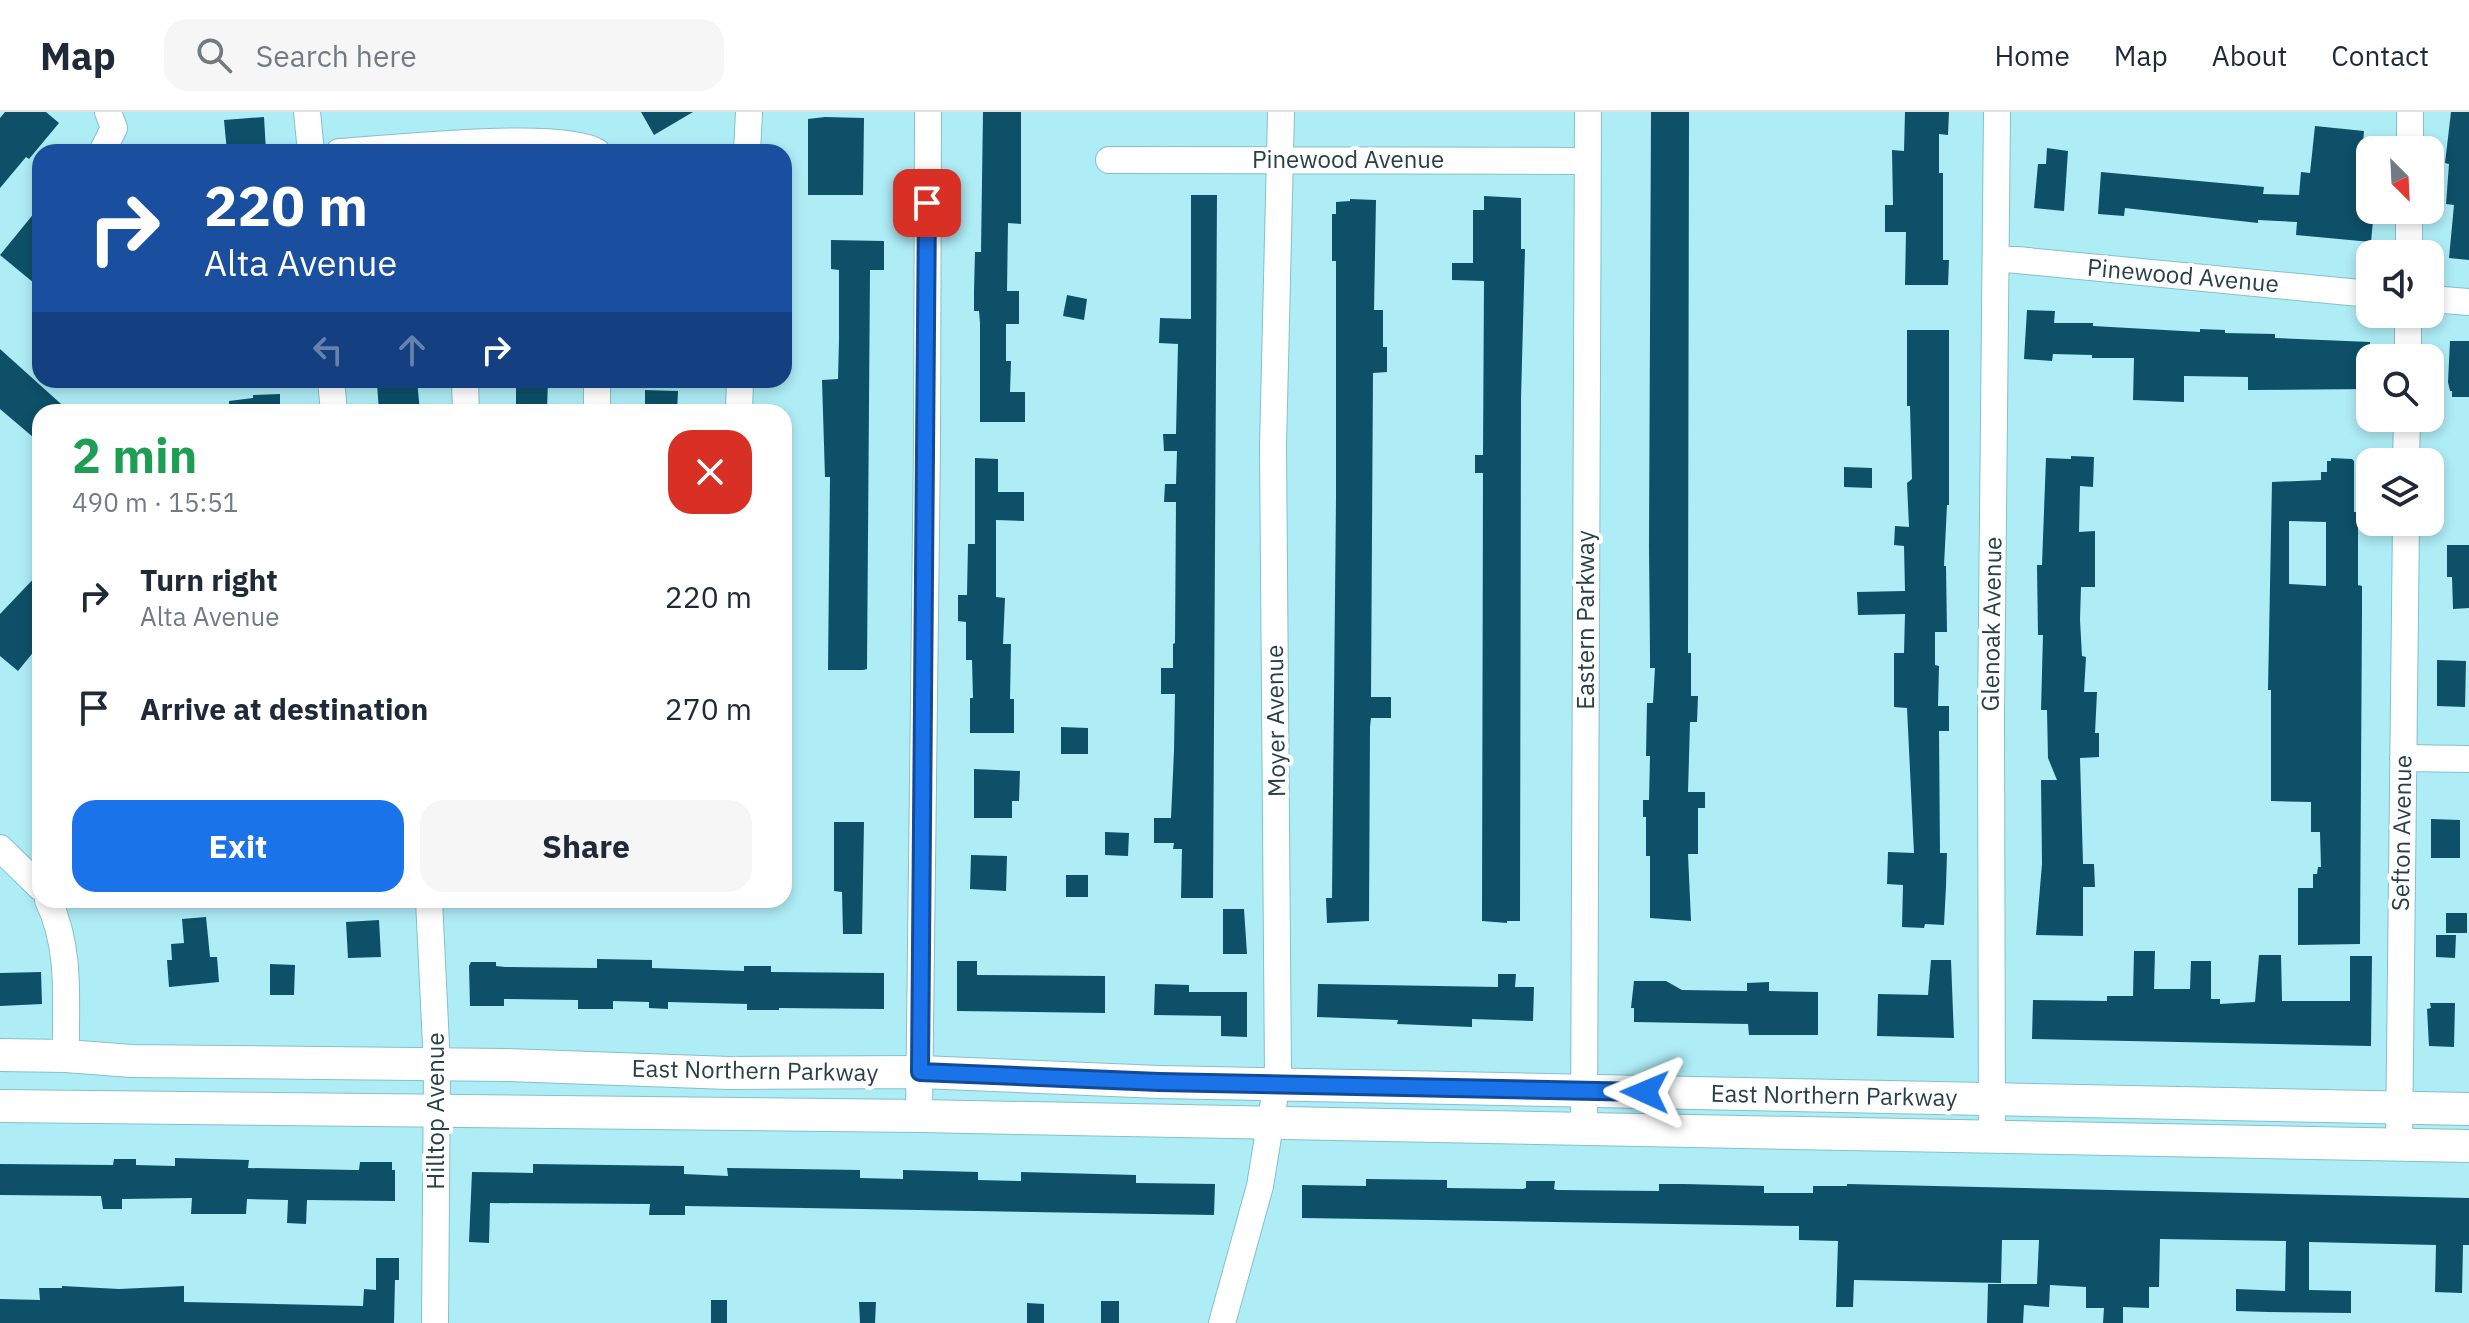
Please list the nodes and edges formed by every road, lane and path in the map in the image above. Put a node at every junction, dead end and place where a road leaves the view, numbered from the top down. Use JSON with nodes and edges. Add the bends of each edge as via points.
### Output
{"nodes":[{"id":1,"x":108,"y":112,"type":"edge"},
{"id":2,"x":307,"y":112,"type":"edge"},
{"id":3,"x":749,"y":112,"type":"edge"},
{"id":4,"x":928,"y":112,"type":"edge"},
{"id":5,"x":1281,"y":112,"type":"edge"},
{"id":6,"x":1588,"y":112,"type":"edge"},
{"id":7,"x":1997,"y":112,"type":"edge"},
{"id":8,"x":2410,"y":112,"type":"edge"},
{"id":9,"x":2410,"y":136,"type":"edge"},
{"id":10,"x":106,"y":144,"type":"edge"},
{"id":11,"x":310,"y":144,"type":"edge"},
{"id":12,"x":473,"y":144,"type":"edge"},
{"id":13,"x":578,"y":144,"type":"edge"},
{"id":14,"x":747,"y":144,"type":"edge"},
{"id":15,"x":1280,"y":159,"type":"junction"},
{"id":16,"x":1109,"y":160,"type":"dead end"},
{"id":17,"x":1587,"y":161,"type":"junction"},
{"id":18,"x":1996,"y":258,"type":"junction"},
{"id":19,"x":2356,"y":293,"type":"edge"},
{"id":20,"x":2444,"y":300,"type":"edge"},
{"id":21,"x":2469,"y":302,"type":"edge"},
{"id":22,"x":2406,"y":536,"type":"edge"},
{"id":23,"x":2403,"y":758,"type":"junction"},
{"id":24,"x":2469,"y":759,"type":"edge"},
{"id":25,"x":0,"y":848,"type":"edge"},
{"id":26,"x":32,"y":879,"type":"edge"},
{"id":27,"x":51,"y":908,"type":"edge"},
{"id":28,"x":429,"y":908,"type":"edge"},
{"id":29,"x":0,"y":1055,"type":"edge"},
{"id":30,"x":66,"y":1056,"type":"junction"},
{"id":31,"x":113,"y":1059,"type":"junction"},
{"id":32,"x":437,"y":1066,"type":"junction"},
{"id":33,"x":920,"y":1072,"type":"junction"},
{"id":34,"x":1276,"y":1084,"type":"junction"},
{"id":35,"x":1585,"y":1090,"type":"junction"},
{"id":36,"x":1992,"y":1099,"type":"junction"},
{"id":37,"x":0,"y":1106,"type":"edge"},
{"id":38,"x":109,"y":1107,"type":"junction"},
{"id":39,"x":2399,"y":1108,"type":"junction"},
{"id":40,"x":438,"y":1109,"type":"junction"},
{"id":41,"x":2469,"y":1109,"type":"edge"},
{"id":42,"x":919,"y":1116,"type":"junction"},
{"id":43,"x":1270,"y":1123,"type":"junction"},
{"id":44,"x":1584,"y":1129,"type":"junction"},
{"id":45,"x":1992,"y":1137,"type":"junction"},
{"id":46,"x":2399,"y":1145,"type":"junction"},
{"id":47,"x":2469,"y":1146,"type":"edge"},
{"id":48,"x":435,"y":1323,"type":"edge"},
{"id":49,"x":1222,"y":1323,"type":"edge"}],
"edges":[{"from":1,"to":10,"type":"street","via":[[114,128]]},
{"from":2,"to":11,"type":"street"},
{"from":3,"to":14,"type":"street"},
{"from":4,"to":33,"type":"street"},
{"from":5,"to":15,"type":"street","name":"Moyer Avenue"},
{"from":6,"to":17,"type":"street","name":"Eastern Parkway"},
{"from":7,"to":18,"type":"street","name":"Glenoak Avenue"},
{"from":8,"to":9,"type":"street"},
{"from":12,"to":13,"type":"street"},
{"from":15,"to":16,"type":"street","name":"Pinewood Avenue"},
{"from":15,"to":17,"type":"street","name":"Pinewood Avenue"},
{"from":15,"to":34,"type":"street","name":"Moyer Avenue","via":[[1273,446]]},
{"from":17,"to":35,"type":"street","name":"Eastern Parkway"},
{"from":18,"to":19,"type":"street","name":"Pinewood Avenue"},
{"from":18,"to":36,"type":"street","name":"Glenoak Avenue"},
{"from":20,"to":21,"type":"street"},
{"from":22,"to":23,"type":"street","name":"Sefton Avenue"},
{"from":23,"to":24,"type":"street"},
{"from":23,"to":39,"type":"street","name":"Sefton Avenue"},
{"from":25,"to":26,"type":"street"},
{"from":27,"to":30,"type":"street","via":[[64,952]]},
{"from":28,"to":32,"type":"street","name":"Hilltop Avenue"},
{"from":29,"to":30,"type":"main road","name":"East Northern Parkway"},
{"from":30,"to":31,"type":"main road","name":"East Northern Parkway"},
{"from":31,"to":32,"type":"main road","name":"East Northern Parkway"},
{"from":31,"to":38,"type":"main road"},
{"from":32,"to":33,"type":"main road","name":"East Northern Parkway"},
{"from":32,"to":40,"type":"street","name":"Hilltop Avenue"},
{"from":33,"to":34,"type":"main road","name":"East Northern Parkway"},
{"from":33,"to":42,"type":"street"},
{"from":34,"to":35,"type":"main road","name":"East Northern Parkway"},
{"from":34,"to":43,"type":"street","name":"Moyer Avenue"},
{"from":35,"to":36,"type":"main road","name":"East Northern Parkway"},
{"from":35,"to":44,"type":"street","name":"Eastern Parkway"},
{"from":36,"to":39,"type":"main road","name":"East Northern Parkway"},
{"from":36,"to":45,"type":"street","name":"Glenoak Avenue"},
{"from":37,"to":38,"type":"main road","name":"East Northern Parkway"},
{"from":38,"to":40,"type":"main road","name":"East Northern Parkway"},
{"from":39,"to":41,"type":"main road","name":"East Northern Parkway"},
{"from":39,"to":46,"type":"street","name":"Sefton Avenue"},
{"from":40,"to":42,"type":"main road","name":"East Northern Parkway"},
{"from":40,"to":48,"type":"street","name":"Hilltop Avenue"},
{"from":42,"to":43,"type":"main road","name":"East Northern Parkway"},
{"from":43,"to":44,"type":"main road","name":"East Northern Parkway"},
{"from":43,"to":49,"type":"street","name":"Moyer Avenue","via":[[1260,1186]]},
{"from":44,"to":45,"type":"main road","name":"East Northern Parkway"},
{"from":45,"to":46,"type":"main road","name":"East Northern Parkway"},
{"from":46,"to":47,"type":"main road","name":"East Northern Parkway"}]}
